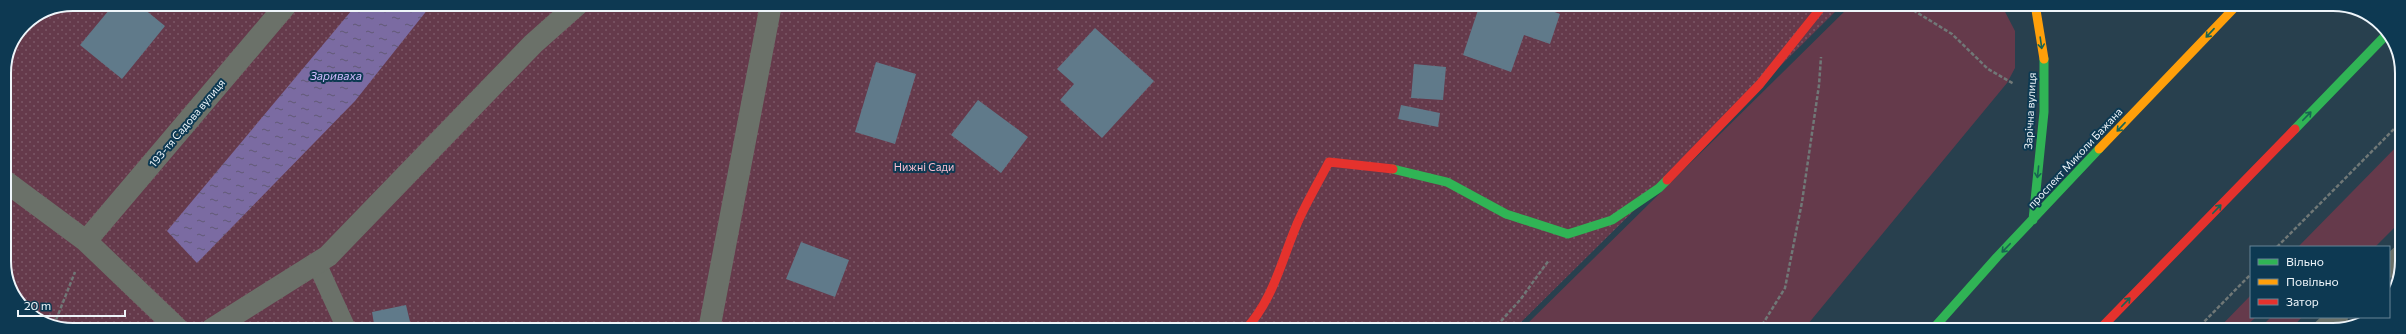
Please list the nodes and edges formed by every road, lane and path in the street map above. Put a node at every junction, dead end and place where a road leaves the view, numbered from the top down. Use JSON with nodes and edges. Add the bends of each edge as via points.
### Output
{"nodes":[{"id":1,"x":281,"y":11,"type":"edge"},
{"id":2,"x":570,"y":11,"type":"edge"},
{"id":3,"x":770,"y":11,"type":"edge"},
{"id":4,"x":1818,"y":11,"type":"edge"},
{"id":5,"x":1914,"y":11,"type":"edge"},
{"id":6,"x":2036,"y":11,"type":"edge"},
{"id":7,"x":2230,"y":11,"type":"edge"},
{"id":8,"x":2384,"y":37,"type":"edge"},
{"id":9,"x":1821,"y":54,"type":"dead end"},
{"id":10,"x":2020,"y":88,"type":"dead end"},
{"id":11,"x":2395,"y":128,"type":"edge"},
{"id":12,"x":11,"y":185,"type":"edge"},
{"id":13,"x":2033,"y":220,"type":"junction"},
{"id":14,"x":1568,"y":234,"type":"junction"},
{"id":15,"x":86,"y":241,"type":"junction"},
{"id":16,"x":2278,"y":246,"type":"edge"},
{"id":17,"x":317,"y":264,"type":"junction"},
{"id":18,"x":2250,"y":275,"type":"edge"},
{"id":19,"x":56,"y":321,"type":"edge"},
{"id":20,"x":171,"y":323,"type":"edge"},
{"id":21,"x":223,"y":323,"type":"edge"},
{"id":22,"x":344,"y":323,"type":"edge"},
{"id":23,"x":710,"y":323,"type":"edge"},
{"id":24,"x":1252,"y":323,"type":"edge"},
{"id":25,"x":1499,"y":323,"type":"edge"},
{"id":26,"x":1763,"y":323,"type":"edge"},
{"id":27,"x":1938,"y":323,"type":"edge"},
{"id":28,"x":2106,"y":323,"type":"edge"},
{"id":29,"x":2203,"y":323,"type":"edge"}],
"edges":[{"from":1,"to":15,"type":"street","name":"193-тя Садова вулиця"},
{"from":2,"to":17,"type":"street","via":[[533,44],[328,256]]},
{"from":3,"to":23,"type":"street"},
{"from":4,"to":14,"type":"main road","via":[[1760,84],[1659,188],[1612,220]]},
{"from":5,"to":10,"type":"path","via":[[1952,34],[1988,69]]},
{"from":6,"to":13,"type":"main road","name":"Зарічна вулиця","one_way":true,"via":[[2044,64],[2044,120]]},
{"from":7,"to":13,"type":"main road","name":"проспект Миколи Бажана","one_way":true},
{"from":28,"to":8,"type":"main road","one_way":true},
{"from":9,"to":26,"type":"path","via":[[1820,85],[1785,288]]},
{"from":11,"to":16,"type":"path"},
{"from":12,"to":15,"type":"street"},
{"from":13,"to":27,"type":"main road","name":"проспект Миколи Бажана","one_way":true},
{"from":14,"to":24,"type":"main road","via":[[1506,214],[1448,182],[1384,167],[1329,162],[1294,230],[1273,292]]},
{"from":14,"to":25,"type":"path","via":[[1520,300]]},
{"from":15,"to":19,"type":"path"},
{"from":15,"to":20,"type":"street"},
{"from":17,"to":21,"type":"street"},
{"from":17,"to":22,"type":"lane"},
{"from":18,"to":29,"type":"path"}]}
